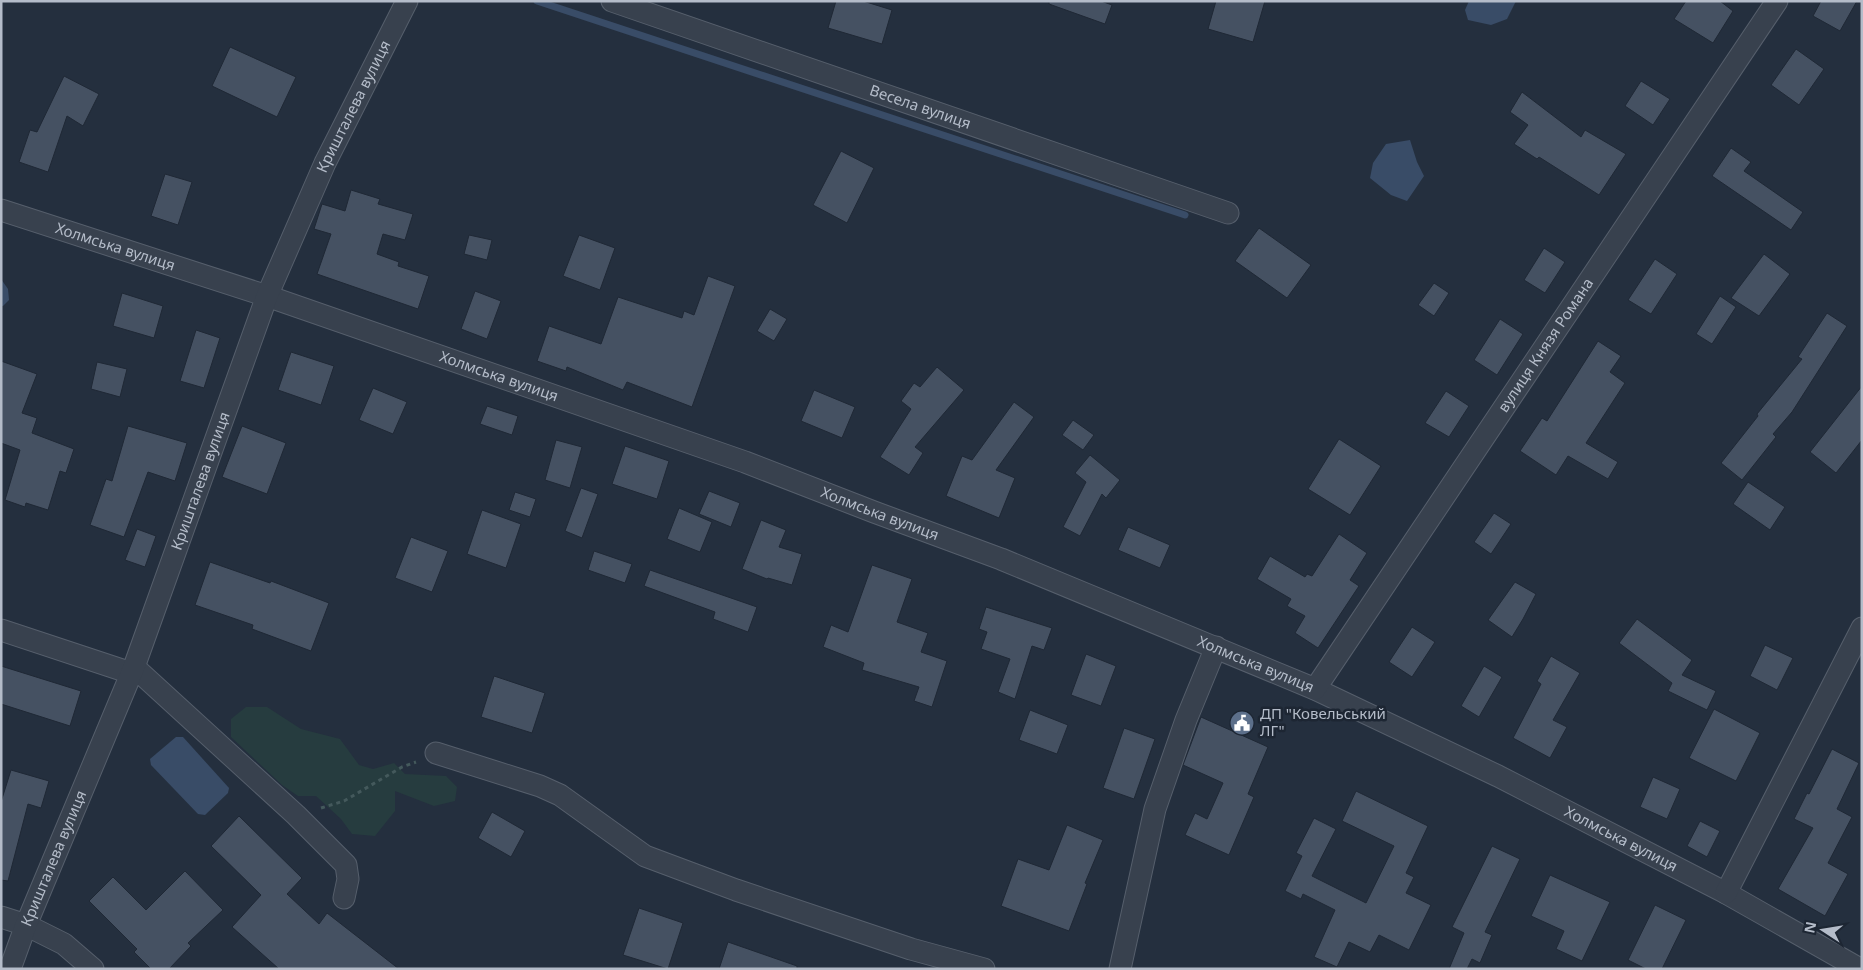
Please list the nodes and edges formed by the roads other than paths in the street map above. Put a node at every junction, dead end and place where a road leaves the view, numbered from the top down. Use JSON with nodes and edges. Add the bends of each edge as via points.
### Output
{"nodes":[{"id":1,"x":408,"y":1,"type":"edge"},
{"id":2,"x":612,"y":1,"type":"edge"},
{"id":3,"x":1777,"y":1,"type":"edge"},
{"id":4,"x":1,"y":210,"type":"edge"},
{"id":5,"x":1228,"y":213,"type":"dead end"},
{"id":6,"x":267,"y":296,"type":"junction"},
{"id":7,"x":1862,"y":628,"type":"edge"},
{"id":8,"x":1,"y":630,"type":"edge"},
{"id":9,"x":1216,"y":647,"type":"junction"},
{"id":10,"x":132,"y":670,"type":"junction"},
{"id":11,"x":1315,"y":689,"type":"junction"},
{"id":12,"x":436,"y":753,"type":"road end"},
{"id":13,"x":1726,"y":893,"type":"junction"},
{"id":14,"x":344,"y":898,"type":"dead end"},
{"id":15,"x":1,"y":917,"type":"edge"},
{"id":16,"x":26,"y":924,"type":"junction"},
{"id":17,"x":10,"y":969,"type":"edge"},
{"id":18,"x":93,"y":969,"type":"edge"},
{"id":19,"x":984,"y":969,"type":"edge"},
{"id":20,"x":1120,"y":969,"type":"edge"},
{"id":21,"x":1860,"y":969,"type":"edge"}],
"edges":[{"from":1,"to":6,"type":"street","name":"Кришталева вулиця","via":[[325,163]]},
{"from":2,"to":5,"type":"street","name":"Весела вулиця"},
{"from":3,"to":11,"type":"street","name":"вулиця Князя Романа"},
{"from":4,"to":6,"type":"street","name":"Холмська вулиця"},
{"from":6,"to":9,"type":"street","name":"Холмська вулиця","via":[[745,462],[1001,559]]},
{"from":6,"to":10,"type":"street","name":"Кришталева вулиця"},
{"from":7,"to":13,"type":"street"},
{"from":8,"to":10,"type":"street"},
{"from":9,"to":11,"type":"street","name":"Холмська вулиця"},
{"from":9,"to":20,"type":"street","via":[[1155,809]]},
{"from":10,"to":14,"type":"street","via":[[296,815],[346,865],[348,879]]},
{"from":10,"to":16,"type":"street","name":"Кришталева вулиця"},
{"from":11,"to":13,"type":"street","name":"Холмська вулиця","via":[[1498,776]]},
{"from":12,"to":19,"type":"street","via":[[560,795],[645,856],[736,890]]},
{"from":13,"to":21,"type":"street","name":"Холмська вулиця"},
{"from":15,"to":16,"type":"street"},
{"from":16,"to":17,"type":"street","name":"Кришталева вулиця"},
{"from":16,"to":18,"type":"street","via":[[64,944]]}]}
